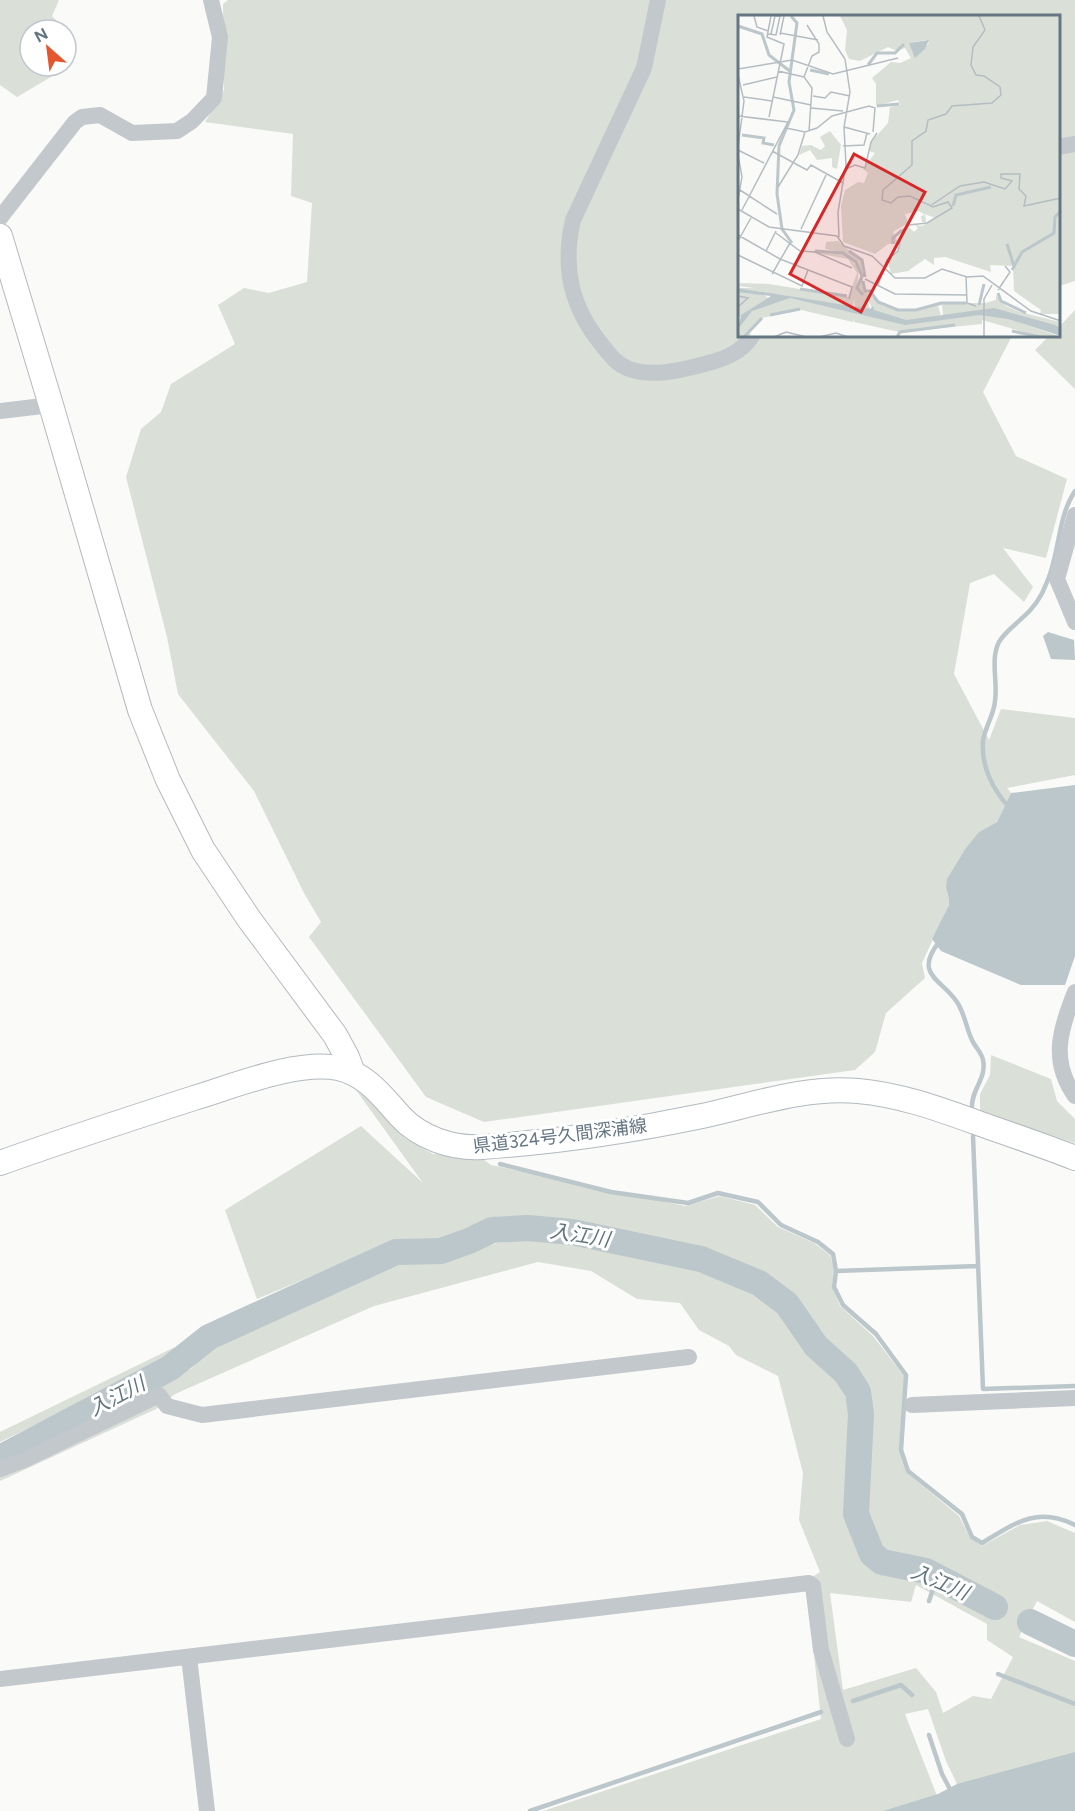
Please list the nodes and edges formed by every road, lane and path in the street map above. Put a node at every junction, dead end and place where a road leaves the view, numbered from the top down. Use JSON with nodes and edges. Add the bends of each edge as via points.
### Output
{"nodes":[{"id":1,"x":212,"y":0,"type":"edge"},
{"id":2,"x":658,"y":0,"type":"edge"},
{"id":3,"x":1075,"y":144,"type":"edge"},
{"id":4,"x":1060,"y":147,"type":"edge"},
{"id":5,"x":0,"y":218,"type":"edge"},
{"id":6,"x":0,"y":236,"type":"edge"},
{"id":7,"x":750,"y":338,"type":"edge"},
{"id":8,"x":51,"y":405,"type":"junction"},
{"id":9,"x":0,"y":411,"type":"edge"},
{"id":10,"x":1075,"y":515,"type":"edge"},
{"id":11,"x":1075,"y":622,"type":"edge"},
{"id":12,"x":1075,"y":992,"type":"edge"},
{"id":13,"x":352,"y":1073,"type":"junction"},
{"id":14,"x":1075,"y":1096,"type":"edge"},
{"id":15,"x":1075,"y":1158,"type":"edge"},
{"id":16,"x":0,"y":1163,"type":"edge"},
{"id":17,"x":689,"y":1357,"type":"dead end"},
{"id":18,"x":1075,"y":1398,"type":"edge"},
{"id":19,"x":912,"y":1405,"type":"dead end"},
{"id":20,"x":0,"y":1469,"type":"edge"},
{"id":21,"x":189,"y":1657,"type":"junction"},
{"id":22,"x":0,"y":1679,"type":"edge"},
{"id":23,"x":847,"y":1739,"type":"dead end"},
{"id":24,"x":207,"y":1811,"type":"edge"}],
"edges":[{"from":1,"to":5,"type":"street","via":[[220,36],[214,98],[192,121],[177,131],[132,133],[100,115],[82,117]]},
{"from":2,"to":7,"type":"street","via":[[644,68],[573,220],[568,243],[569,275],[577,307],[588,329],[615,361],[629,369],[653,374],[723,359]]},
{"from":3,"to":4,"type":"street"},
{"from":6,"to":8,"type":"main road"},
{"from":8,"to":9,"type":"street"},
{"from":8,"to":13,"type":"main road","via":[[140,710],[168,780],[203,850],[335,1035]]},
{"from":10,"to":11,"type":"street","via":[[1057,579]]},
{"from":12,"to":14,"type":"street","via":[[1060,1038],[1059,1063]]},
{"from":13,"to":15,"type":"main road","name":"県道324号久間深浦線","via":[[367,1081],[422,1133],[457,1148],[640,1128],[824,1091],[856,1090],[893,1095],[946,1111]]},
{"from":13,"to":16,"type":"main road","name":"県道324号久間深浦線","via":[[338,1068],[308,1068],[267,1076]]},
{"from":17,"to":20,"type":"street","via":[[202,1415],[167,1406],[159,1395]]},
{"from":18,"to":19,"type":"street"},
{"from":21,"to":22,"type":"street"},
{"from":21,"to":23,"type":"street","via":[[809,1583],[813,1586],[821,1650]]},
{"from":21,"to":24,"type":"street"}]}
